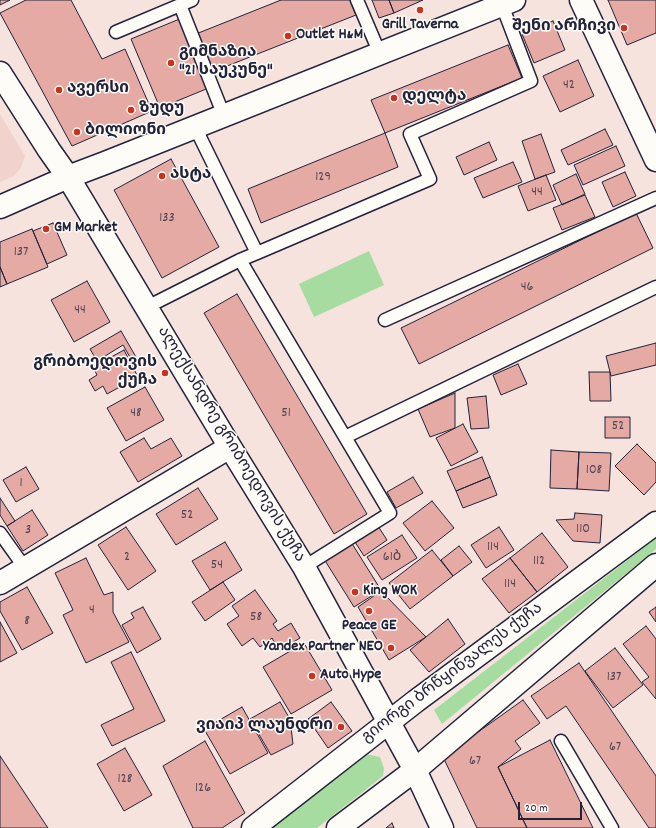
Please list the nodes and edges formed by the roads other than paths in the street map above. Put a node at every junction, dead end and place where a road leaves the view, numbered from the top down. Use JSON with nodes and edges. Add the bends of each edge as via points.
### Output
{"nodes":[{"id":1,"x":192,"y":0,"type":"edge"},
{"id":2,"x":357,"y":0,"type":"edge"},
{"id":3,"x":581,"y":0,"type":"edge"},
{"id":4,"x":508,"y":2,"type":"edge"},
{"id":5,"x":180,"y":5,"type":"junction"},
{"id":6,"x":116,"y":32,"type":"dead end"},
{"id":7,"x":380,"y":54,"type":"junction"},
{"id":8,"x":0,"y":73,"type":"edge"},
{"id":9,"x":224,"y":116,"type":"junction"},
{"id":10,"x":195,"y":127,"type":"junction"},
{"id":11,"x":656,"y":160,"type":"edge"},
{"id":12,"x":68,"y":177,"type":"junction"},
{"id":13,"x":656,"y":198,"type":"edge"},
{"id":14,"x":0,"y":207,"type":"edge"},
{"id":15,"x":257,"y":253,"type":"junction"},
{"id":16,"x":240,"y":260,"type":"junction"},
{"id":17,"x":656,"y":287,"type":"edge"},
{"id":18,"x":146,"y":307,"type":"junction"},
{"id":19,"x":385,"y":320,"type":"dead end"},
{"id":20,"x":345,"y":437,"type":"junction"},
{"id":21,"x":230,"y":447,"type":"junction"},
{"id":22,"x":656,"y":523,"type":"edge"},
{"id":23,"x":0,"y":533,"type":"edge"},
{"id":24,"x":656,"y":565,"type":"edge"},
{"id":25,"x":304,"y":567,"type":"junction"},
{"id":26,"x":25,"y":568,"type":"junction"},
{"id":27,"x":0,"y":583,"type":"edge"},
{"id":28,"x":389,"y":722,"type":"junction"},
{"id":29,"x":561,"y":741,"type":"dead end"},
{"id":30,"x":415,"y":770,"type":"junction"},
{"id":31,"x":253,"y":828,"type":"edge"},
{"id":32,"x":338,"y":828,"type":"edge"},
{"id":33,"x":442,"y":828,"type":"edge"},
{"id":34,"x":612,"y":828,"type":"edge"}],
"edges":[{"from":1,"to":5,"type":"lane"},
{"from":2,"to":7,"type":"lane"},
{"from":3,"to":11,"type":"street"},
{"from":4,"to":7,"type":"street"},
{"from":4,"to":15,"type":"lane","via":[[531,81],[410,134],[430,179]]},
{"from":5,"to":6,"type":"lane"},
{"from":5,"to":9,"type":"lane"},
{"from":7,"to":9,"type":"street"},
{"from":8,"to":12,"type":"street","name":"ალექსანდრე გრიბოედოვის ქუჩა"},
{"from":9,"to":10,"type":"street"},
{"from":10,"to":12,"type":"street"},
{"from":10,"to":15,"type":"lane"},
{"from":12,"to":14,"type":"street"},
{"from":12,"to":18,"type":"street","name":"ალექსანდრე გრიბოედოვის ქუჩა"},
{"from":13,"to":19,"type":"lane"},
{"from":15,"to":16,"type":"lane"},
{"from":16,"to":18,"type":"lane"},
{"from":16,"to":20,"type":"lane"},
{"from":17,"to":20,"type":"lane"},
{"from":18,"to":21,"type":"street","name":"ალექსანდრე გრიბოედოვის ქუჩა"},
{"from":20,"to":25,"type":"lane","via":[[390,513]]},
{"from":21,"to":25,"type":"street","name":"ალექსანდრე გრიბოედოვის ქუჩა"},
{"from":21,"to":26,"type":"street"},
{"from":22,"to":28,"type":"street","name":"გიორგი ბრწყინვალეს ქუჩა"},
{"from":23,"to":26,"type":"lane"},
{"from":24,"to":30,"type":"street"},
{"from":25,"to":28,"type":"street","name":"ალექსანდრე გრიბოედოვის ქუჩა"},
{"from":26,"to":27,"type":"street"},
{"from":28,"to":30,"type":"street","name":"ალექსანდრე გრიბოედოვის ქუჩა"},
{"from":28,"to":31,"type":"street","name":"გიორგი ბრწყინვალეს ქუჩა"},
{"from":29,"to":34,"type":"lane"},
{"from":30,"to":32,"type":"street"},
{"from":30,"to":33,"type":"street","name":"ალექსანდრე გრიბოედოვის ქუჩა"}]}
